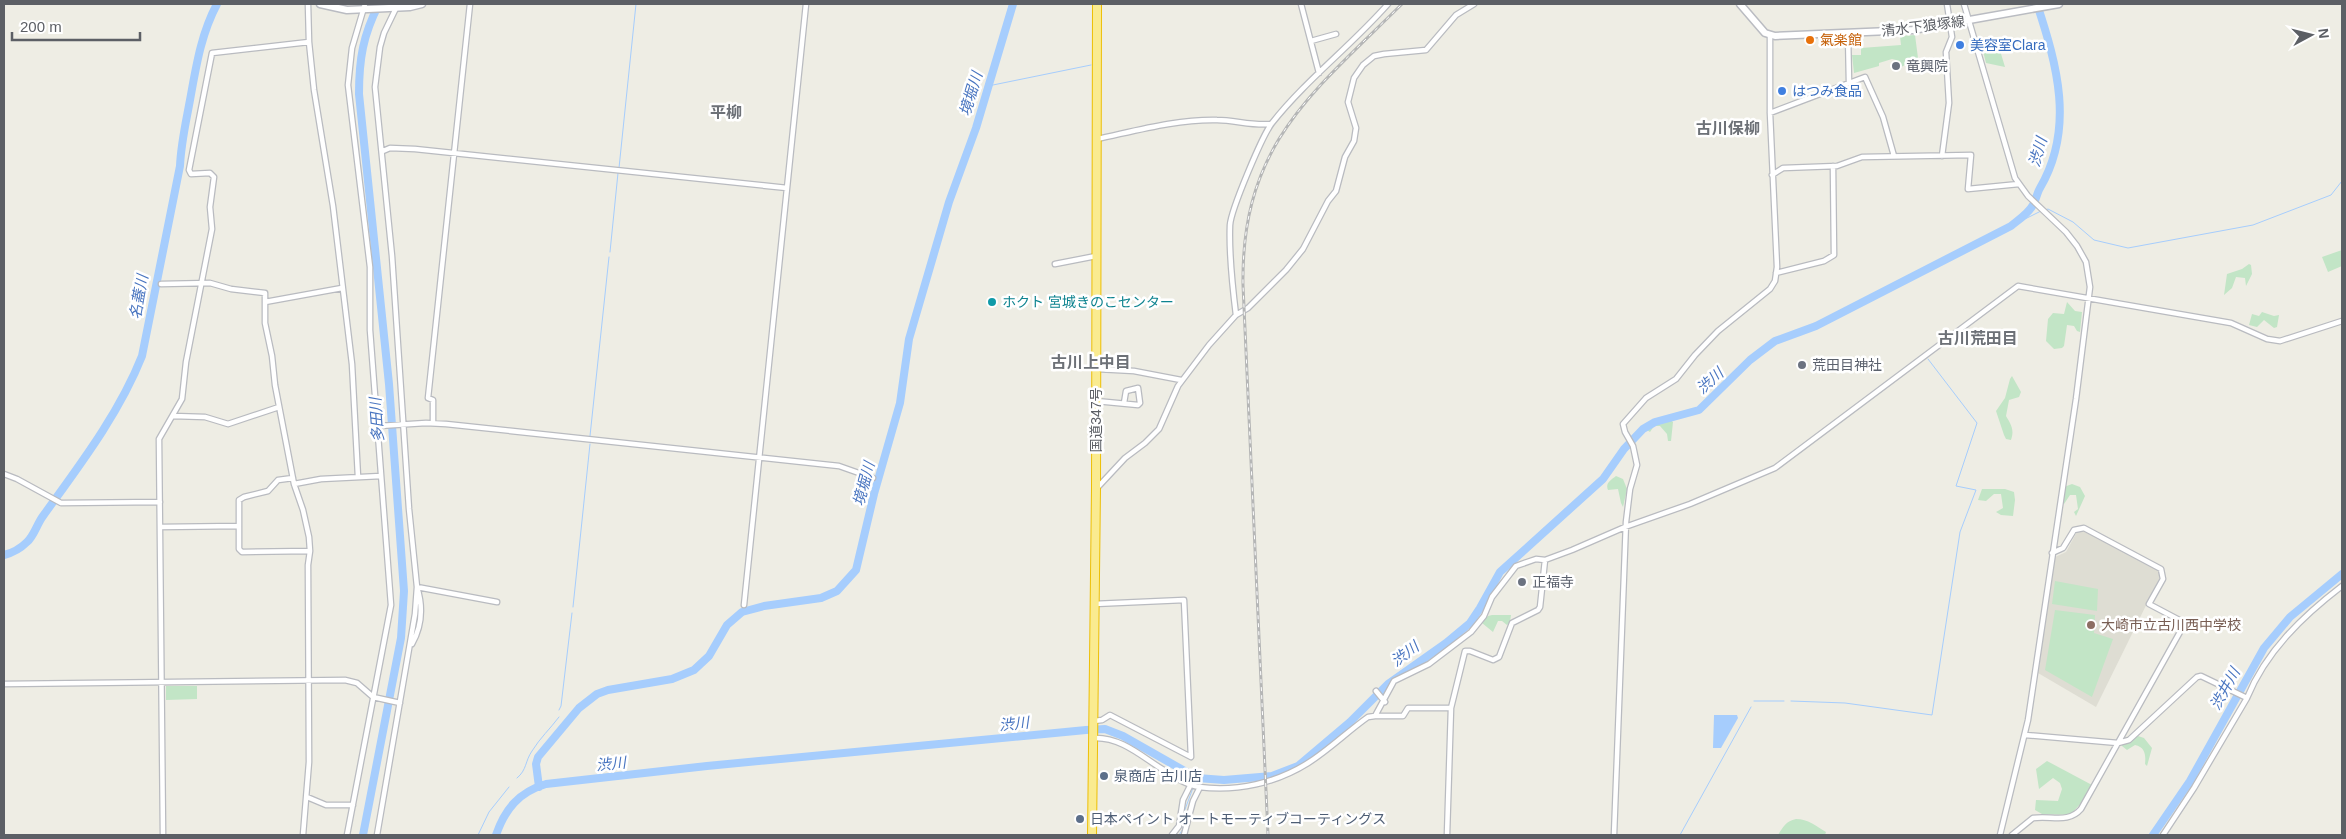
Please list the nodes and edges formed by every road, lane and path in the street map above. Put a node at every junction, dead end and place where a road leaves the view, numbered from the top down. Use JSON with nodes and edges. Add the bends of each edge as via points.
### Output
{"nodes":[{"id":1,"x":308,"y":4,"type":"edge"},
{"id":2,"x":320,"y":4,"type":"edge"},
{"id":3,"x":422,"y":4,"type":"edge"},
{"id":4,"x":470,"y":4,"type":"edge"},
{"id":5,"x":806,"y":4,"type":"edge"},
{"id":6,"x":1097,"y":4,"type":"edge"},
{"id":7,"x":1303,"y":4,"type":"edge"},
{"id":8,"x":1388,"y":4,"type":"edge"},
{"id":9,"x":1474,"y":4,"type":"edge"},
{"id":10,"x":1740,"y":4,"type":"edge"},
{"id":11,"x":1947,"y":4,"type":"edge"},
{"id":12,"x":1964,"y":4,"type":"edge"},
{"id":13,"x":2058,"y":4,"type":"edge"},
{"id":14,"x":396,"y":6,"type":"edge"},
{"id":15,"x":365,"y":7,"type":"edge"},
{"id":16,"x":1968,"y":20,"type":"junction"},
{"id":17,"x":1950,"y":23,"type":"junction"},
{"id":18,"x":1336,"y":34,"type":"dead end"},
{"id":19,"x":1848,"y":34,"type":"junction"},
{"id":20,"x":1770,"y":36,"type":"junction"},
{"id":21,"x":1311,"y":41,"type":"junction"},
{"id":22,"x":309,"y":42,"type":"junction"},
{"id":23,"x":1319,"y":73,"type":"junction"},
{"id":24,"x":1849,"y":83,"type":"junction"},
{"id":25,"x":1770,"y":113,"type":"junction"},
{"id":26,"x":1271,"y":124,"type":"junction"},
{"id":27,"x":1096,"y":139,"type":"junction"},
{"id":28,"x":383,"y":151,"type":"junction"},
{"id":29,"x":454,"y":153,"type":"junction"},
{"id":30,"x":1894,"y":156,"type":"junction"},
{"id":31,"x":1942,"y":156,"type":"junction"},
{"id":32,"x":1833,"y":166,"type":"junction"},
{"id":33,"x":1772,"y":174,"type":"junction"},
{"id":34,"x":2019,"y":184,"type":"junction"},
{"id":35,"x":787,"y":188,"type":"junction"},
{"id":36,"x":1096,"y":256,"type":"junction"},
{"id":37,"x":1055,"y":264,"type":"dead end"},
{"id":38,"x":1776,"y":273,"type":"junction"},
{"id":39,"x":202,"y":283,"type":"junction"},
{"id":40,"x":161,"y":284,"type":"dead end"},
{"id":41,"x":342,"y":288,"type":"junction"},
{"id":42,"x":2089,"y":298,"type":"junction"},
{"id":43,"x":264,"y":302,"type":"junction"},
{"id":44,"x":1236,"y":316,"type":"junction"},
{"id":45,"x":2342,"y":320,"type":"edge"},
{"id":46,"x":1097,"y":369,"type":"junction"},
{"id":47,"x":1181,"y":380,"type":"junction"},
{"id":48,"x":1096,"y":401,"type":"junction"},
{"id":49,"x":1124,"y":403,"type":"junction"},
{"id":50,"x":279,"y":407,"type":"junction"},
{"id":51,"x":173,"y":416,"type":"junction"},
{"id":52,"x":433,"y":423,"type":"junction"},
{"id":53,"x":403,"y":424,"type":"junction"},
{"id":54,"x":380,"y":426,"type":"junction"},
{"id":55,"x":759,"y":458,"type":"junction"},
{"id":56,"x":4,"y":474,"type":"edge"},
{"id":57,"x":381,"y":476,"type":"junction"},
{"id":58,"x":358,"y":477,"type":"junction"},
{"id":59,"x":293,"y":478,"type":"junction"},
{"id":60,"x":873,"y":478,"type":"dead end"},
{"id":61,"x":294,"y":484,"type":"junction"},
{"id":62,"x":1096,"y":488,"type":"junction"},
{"id":63,"x":160,"y":502,"type":"junction"},
{"id":64,"x":239,"y":526,"type":"junction"},
{"id":65,"x":1626,"y":526,"type":"junction"},
{"id":66,"x":160,"y":527,"type":"junction"},
{"id":67,"x":310,"y":552,"type":"junction"},
{"id":68,"x":2052,"y":553,"type":"junction"},
{"id":69,"x":1545,"y":560,"type":"junction"},
{"id":70,"x":2342,"y":586,"type":"edge"},
{"id":71,"x":417,"y":587,"type":"junction"},
{"id":72,"x":497,"y":602,"type":"dead end"},
{"id":73,"x":1094,"y":604,"type":"junction"},
{"id":74,"x":744,"y":605,"type":"dead end"},
{"id":75,"x":309,"y":680,"type":"junction"},
{"id":76,"x":162,"y":682,"type":"junction"},
{"id":77,"x":4,"y":684,"type":"edge"},
{"id":78,"x":1376,"y":691,"type":"dead end"},
{"id":79,"x":375,"y":697,"type":"junction"},
{"id":80,"x":2245,"y":698,"type":"junction"},
{"id":81,"x":398,"y":702,"type":"junction"},
{"id":82,"x":1385,"y":702,"type":"junction"},
{"id":83,"x":1452,"y":708,"type":"junction"},
{"id":84,"x":1375,"y":716,"type":"junction"},
{"id":85,"x":1094,"y":722,"type":"junction"},
{"id":86,"x":2025,"y":736,"type":"junction"},
{"id":87,"x":1094,"y":737,"type":"junction"},
{"id":88,"x":2118,"y":744,"type":"junction"},
{"id":89,"x":1195,"y":786,"type":"junction"},
{"id":90,"x":307,"y":797,"type":"junction"},
{"id":91,"x":353,"y":805,"type":"junction"},
{"id":92,"x":163,"y":835,"type":"edge"},
{"id":93,"x":303,"y":835,"type":"edge"},
{"id":94,"x":347,"y":835,"type":"edge"},
{"id":95,"x":377,"y":835,"type":"edge"},
{"id":96,"x":1092,"y":835,"type":"edge"},
{"id":97,"x":1172,"y":835,"type":"edge"},
{"id":98,"x":1184,"y":835,"type":"edge"},
{"id":99,"x":1447,"y":835,"type":"edge"},
{"id":100,"x":1614,"y":835,"type":"edge"},
{"id":101,"x":2000,"y":835,"type":"edge"},
{"id":102,"x":2012,"y":835,"type":"edge"},
{"id":103,"x":2163,"y":835,"type":"edge"}],
"edges":[{"from":1,"to":22,"type":"street"},
{"from":2,"to":15,"type":"main road","via":[[336,9]]},
{"from":3,"to":14,"type":"main road"},
{"from":4,"to":29,"type":"street"},
{"from":5,"to":35,"type":"street"},
{"from":6,"to":27,"type":"highway","name":"国道347号"},
{"from":7,"to":21,"type":"street"},
{"from":8,"to":23,"type":"street"},
{"from":9,"to":44,"type":"street","via":[[1456,15],[1426,50],[1384,54],[1367,60],[1363,65],[1349,94],[1349,109],[1356,128],[1336,191],[1301,253],[1248,308]]},
{"from":10,"to":20,"type":"main road"},
{"from":11,"to":17,"type":"street"},
{"from":12,"to":16,"type":"street"},
{"from":13,"to":16,"type":"main road","name":"清水下狼塚線"},
{"from":14,"to":15,"type":"main road"},
{"from":14,"to":28,"type":"street","via":[[384,33],[376,66],[377,115]]},
{"from":15,"to":54,"type":"street","via":[[352,48],[348,85],[370,267],[370,330]]},
{"from":16,"to":17,"type":"main road","name":"清水下狼塚線"},
{"from":16,"to":34,"type":"street"},
{"from":17,"to":19,"type":"main road","name":"清水下狼塚線","via":[[1913,30]]},
{"from":17,"to":31,"type":"street","via":[[1952,36],[1946,52],[1948,103]]},
{"from":18,"to":21,"type":"street"},
{"from":19,"to":20,"type":"main road","name":"清水下狼塚線"},
{"from":19,"to":24,"type":"street"},
{"from":20,"to":25,"type":"street"},
{"from":21,"to":23,"type":"street"},
{"from":22,"to":39,"type":"street","via":[[216,51],[211,55],[189,170],[191,174],[210,173],[214,177],[211,237]]},
{"from":22,"to":41,"type":"street"},
{"from":23,"to":26,"type":"street"},
{"from":24,"to":25,"type":"street"},
{"from":24,"to":30,"type":"street","via":[[1865,77],[1883,118]]},
{"from":25,"to":33,"type":"street"},
{"from":26,"to":27,"type":"street","via":[[1198,121]]},
{"from":26,"to":44,"type":"street","via":[[1230,223]]},
{"from":27,"to":36,"type":"highway","name":"国道347号"},
{"from":28,"to":29,"type":"street","via":[[390,148]]},
{"from":28,"to":53,"type":"street"},
{"from":29,"to":35,"type":"street"},
{"from":29,"to":52,"type":"street","via":[[428,398],[433,400]]},
{"from":30,"to":31,"type":"street"},
{"from":30,"to":32,"type":"street","via":[[1862,157]]},
{"from":31,"to":34,"type":"street","via":[[1971,155],[1968,189]]},
{"from":32,"to":33,"type":"street","via":[[1783,168]]},
{"from":32,"to":38,"type":"street","via":[[1834,255],[1824,261]]},
{"from":33,"to":38,"type":"street"},
{"from":34,"to":42,"type":"street","via":[[2072,239],[2082,254],[2089,275]]},
{"from":35,"to":55,"type":"street"},
{"from":36,"to":37,"type":"street"},
{"from":36,"to":46,"type":"highway","name":"国道347号"},
{"from":38,"to":65,"type":"street","via":[[1776,281],[1770,289],[1718,331],[1676,379],[1646,398],[1623,424],[1637,465]]},
{"from":39,"to":40,"type":"street"},
{"from":39,"to":43,"type":"street","via":[[265,293]]},
{"from":39,"to":51,"type":"street","via":[[186,362],[183,396]]},
{"from":41,"to":43,"type":"street"},
{"from":41,"to":58,"type":"street","via":[[355,390]]},
{"from":42,"to":45,"type":"street","via":[[2231,323],[2271,340]]},
{"from":42,"to":65,"type":"street","via":[[2018,286],[1775,468],[1690,504]]},
{"from":42,"to":68,"type":"street"},
{"from":43,"to":50,"type":"street"},
{"from":44,"to":47,"type":"street"},
{"from":46,"to":47,"type":"street","via":[[1134,371]]},
{"from":46,"to":48,"type":"highway","name":"国道347号"},
{"from":47,"to":62,"type":"street","via":[[1159,429]]},
{"from":48,"to":49,"type":"street"},
{"from":48,"to":62,"type":"highway","name":"国道347号"},
{"from":49,"to":49,"type":"street","via":[[1138,405],[1138,388],[1126,391]]},
{"from":50,"to":51,"type":"street","via":[[228,424],[205,417]]},
{"from":50,"to":59,"type":"street"},
{"from":51,"to":63,"type":"street","via":[[159,439]]},
{"from":52,"to":53,"type":"street"},
{"from":52,"to":55,"type":"street"},
{"from":53,"to":54,"type":"street"},
{"from":53,"to":71,"type":"street"},
{"from":54,"to":57,"type":"street"},
{"from":55,"to":60,"type":"street","via":[[839,466]]},
{"from":55,"to":74,"type":"street"},
{"from":56,"to":63,"type":"street","via":[[59,502]]},
{"from":57,"to":58,"type":"street"},
{"from":57,"to":79,"type":"street","via":[[391,614]]},
{"from":58,"to":61,"type":"street"},
{"from":59,"to":61,"type":"street"},
{"from":59,"to":64,"type":"street","via":[[278,480],[268,490],[241,498],[238,503]]},
{"from":61,"to":67,"type":"street","via":[[303,510]]},
{"from":62,"to":73,"type":"highway","name":"国道347号"},
{"from":63,"to":66,"type":"street"},
{"from":64,"to":66,"type":"street"},
{"from":64,"to":67,"type":"street","via":[[238,549],[242,552]]},
{"from":65,"to":69,"type":"street"},
{"from":65,"to":100,"type":"street"},
{"from":66,"to":76,"type":"street"},
{"from":67,"to":75,"type":"street"},
{"from":68,"to":86,"type":"street"},
{"from":68,"to":88,"type":"street","via":[[2062,548],[2074,530],[2084,528],[2161,570],[2163,579],[2149,604],[2184,623]]},
{"from":69,"to":82,"type":"street","via":[[1525,562],[1510,572],[1471,632],[1429,664],[1394,681]]},
{"from":69,"to":83,"type":"street","via":[[1538,610],[1512,623],[1496,660],[1465,651]]},
{"from":70,"to":80,"type":"street","via":[[2294,626]]},
{"from":71,"to":72,"type":"street"},
{"from":71,"to":81,"type":"street","via":[[410,648]]},
{"from":73,"to":85,"type":"highway","name":"国道347号"},
{"from":73,"to":85,"type":"street","via":[[1184,600],[1191,757],[1110,714]]},
{"from":75,"to":76,"type":"street"},
{"from":75,"to":79,"type":"street","via":[[350,681]]},
{"from":75,"to":90,"type":"street"},
{"from":76,"to":77,"type":"street"},
{"from":76,"to":92,"type":"street"},
{"from":78,"to":82,"type":"street"},
{"from":79,"to":81,"type":"street"},
{"from":79,"to":91,"type":"street"},
{"from":80,"to":88,"type":"street","via":[[2204,676],[2197,677],[2136,736]]},
{"from":80,"to":103,"type":"street","via":[[2191,794]]},
{"from":81,"to":95,"type":"street"},
{"from":82,"to":84,"type":"street"},
{"from":83,"to":84,"type":"street","via":[[1408,708],[1403,716]]},
{"from":83,"to":99,"type":"street"},
{"from":84,"to":89,"type":"street","via":[[1368,717],[1288,775],[1266,783],[1231,788]]},
{"from":85,"to":87,"type":"highway","name":"国道347号"},
{"from":86,"to":88,"type":"street"},
{"from":86,"to":101,"type":"street"},
{"from":87,"to":89,"type":"street","via":[[1114,739]]},
{"from":87,"to":96,"type":"highway","name":"国道347号"},
{"from":88,"to":102,"type":"street","via":[[2077,814],[2065,818],[2033,818]]},
{"from":89,"to":97,"type":"street","via":[[1183,800],[1180,826]]},
{"from":89,"to":98,"type":"street"},
{"from":90,"to":91,"type":"street","via":[[326,804]]},
{"from":90,"to":93,"type":"street"},
{"from":91,"to":94,"type":"street"}]}
